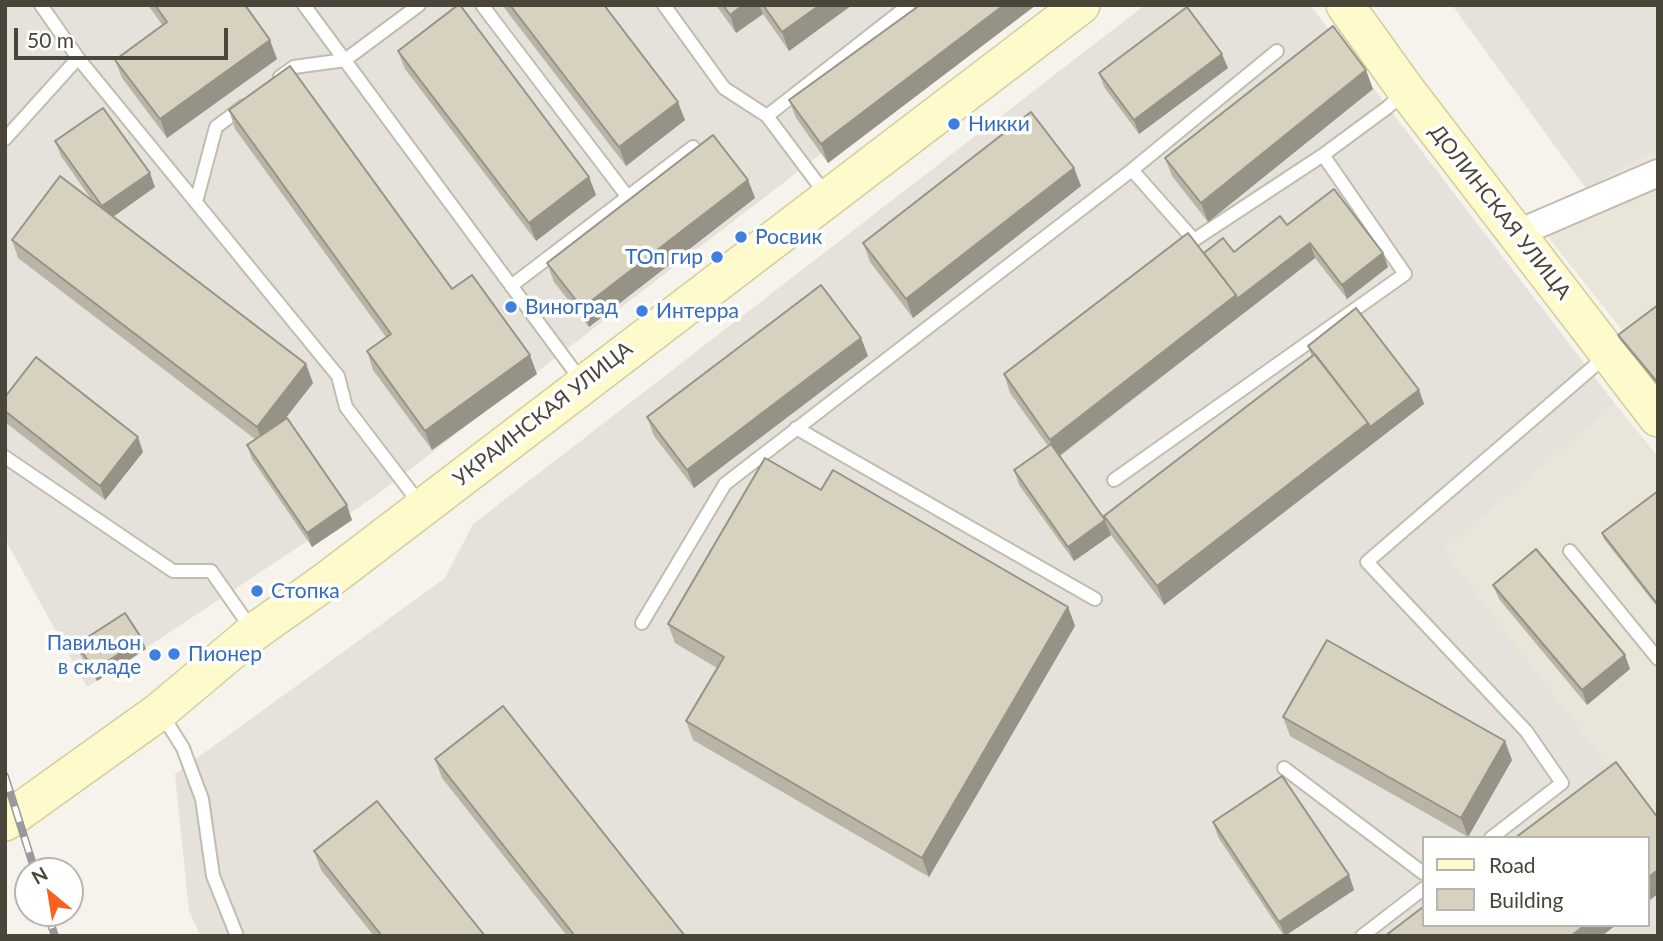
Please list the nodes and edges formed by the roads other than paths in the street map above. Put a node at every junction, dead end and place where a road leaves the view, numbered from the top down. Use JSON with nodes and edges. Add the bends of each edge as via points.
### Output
{"nodes":[{"id":1,"x":41,"y":5,"type":"edge"},
{"id":2,"x":304,"y":5,"type":"edge"},
{"id":3,"x":419,"y":5,"type":"edge"},
{"id":4,"x":482,"y":5,"type":"edge"},
{"id":5,"x":664,"y":5,"type":"edge"},
{"id":6,"x":909,"y":5,"type":"edge"},
{"id":7,"x":1081,"y":5,"type":"edge"},
{"id":8,"x":1345,"y":5,"type":"edge"},
{"id":9,"x":1277,"y":51,"type":"dead end"},
{"id":10,"x":78,"y":58,"type":"junction"},
{"id":11,"x":345,"y":60,"type":"junction"},
{"id":12,"x":271,"y":84,"type":"edge"},
{"id":13,"x":1406,"y":90,"type":"junction"},
{"id":14,"x":249,"y":101,"type":"edge"},
{"id":15,"x":767,"y":116,"type":"junction"},
{"id":16,"x":5,"y":139,"type":"edge"},
{"id":17,"x":693,"y":147,"type":"edge"},
{"id":18,"x":1323,"y":155,"type":"junction"},
{"id":19,"x":1132,"y":170,"type":"junction"},
{"id":20,"x":1658,"y":173,"type":"edge"},
{"id":21,"x":627,"y":197,"type":"junction"},
{"id":22,"x":827,"y":197,"type":"junction"},
{"id":23,"x":196,"y":202,"type":"junction"},
{"id":24,"x":1516,"y":234,"type":"junction"},
{"id":25,"x":511,"y":286,"type":"junction"},
{"id":26,"x":1609,"y":354,"type":"junction"},
{"id":27,"x":583,"y":383,"type":"junction"},
{"id":28,"x":1658,"y":418,"type":"edge"},
{"id":29,"x":796,"y":428,"type":"junction"},
{"id":30,"x":5,"y":457,"type":"edge"},
{"id":31,"x":1114,"y":480,"type":"dead end"},
{"id":32,"x":422,"y":507,"type":"junction"},
{"id":33,"x":1570,"y":551,"type":"dead end"},
{"id":34,"x":1095,"y":599,"type":"dead end"},
{"id":35,"x":642,"y":623,"type":"dead end"},
{"id":36,"x":254,"y":632,"type":"junction"},
{"id":37,"x":1658,"y":659,"type":"edge"},
{"id":38,"x":160,"y":711,"type":"junction"},
{"id":39,"x":1284,"y":768,"type":"dead end"},
{"id":40,"x":5,"y":822,"type":"edge"},
{"id":41,"x":1493,"y":836,"type":"edge"},
{"id":42,"x":1422,"y":872,"type":"edge"},
{"id":43,"x":1422,"y":890,"type":"edge"},
{"id":44,"x":237,"y":936,"type":"edge"},
{"id":45,"x":1362,"y":936,"type":"edge"}],
"edges":[{"from":1,"to":10,"type":"lane"},
{"from":2,"to":11,"type":"lane"},
{"from":3,"to":11,"type":"lane"},
{"from":4,"to":21,"type":"lane"},
{"from":5,"to":15,"type":"lane","via":[[724,88]]},
{"from":6,"to":15,"type":"lane"},
{"from":7,"to":22,"type":"main road","name":"УКРАИНСКАЯ УЛИЦА"},
{"from":8,"to":13,"type":"main road","name":"ДОЛИНСКАЯ УЛИЦА"},
{"from":9,"to":19,"type":"lane"},
{"from":10,"to":16,"type":"lane"},
{"from":10,"to":23,"type":"lane"},
{"from":11,"to":12,"type":"lane","via":[[293,67]]},
{"from":11,"to":25,"type":"lane"},
{"from":13,"to":18,"type":"lane"},
{"from":13,"to":24,"type":"main road","name":"ДОЛИНСКАЯ УЛИЦА"},
{"from":14,"to":23,"type":"lane","via":[[216,127]]},
{"from":15,"to":22,"type":"lane"},
{"from":17,"to":21,"type":"lane"},
{"from":18,"to":19,"type":"lane","via":[[1194,240]]},
{"from":18,"to":31,"type":"lane","via":[[1405,274]]},
{"from":19,"to":29,"type":"lane"},
{"from":20,"to":24,"type":"street"},
{"from":21,"to":25,"type":"lane"},
{"from":22,"to":27,"type":"main road","name":"УКРАИНСКАЯ УЛИЦА"},
{"from":23,"to":32,"type":"lane","via":[[338,376],[346,407]]},
{"from":24,"to":26,"type":"main road","name":"ДОЛИНСКАЯ УЛИЦА"},
{"from":25,"to":27,"type":"lane"},
{"from":26,"to":28,"type":"main road","name":"ДОЛИНСКАЯ УЛИЦА"},
{"from":26,"to":41,"type":"lane","via":[[1367,562],[1526,731],[1562,783]]},
{"from":27,"to":32,"type":"main road","name":"УКРАИНСКАЯ УЛИЦА"},
{"from":29,"to":34,"type":"lane"},
{"from":29,"to":35,"type":"lane","via":[[725,484]]},
{"from":30,"to":36,"type":"lane","via":[[173,571],[211,571]]},
{"from":32,"to":36,"type":"main road","name":"УКРАИНСКАЯ УЛИЦА"},
{"from":33,"to":37,"type":"lane"},
{"from":36,"to":38,"type":"main road","name":"УКРАИНСКАЯ УЛИЦА"},
{"from":38,"to":40,"type":"main road","name":"УКРАИНСКАЯ УЛИЦА"},
{"from":38,"to":44,"type":"lane","via":[[183,748],[202,799],[213,876]]},
{"from":39,"to":42,"type":"lane"},
{"from":43,"to":45,"type":"lane"}]}
